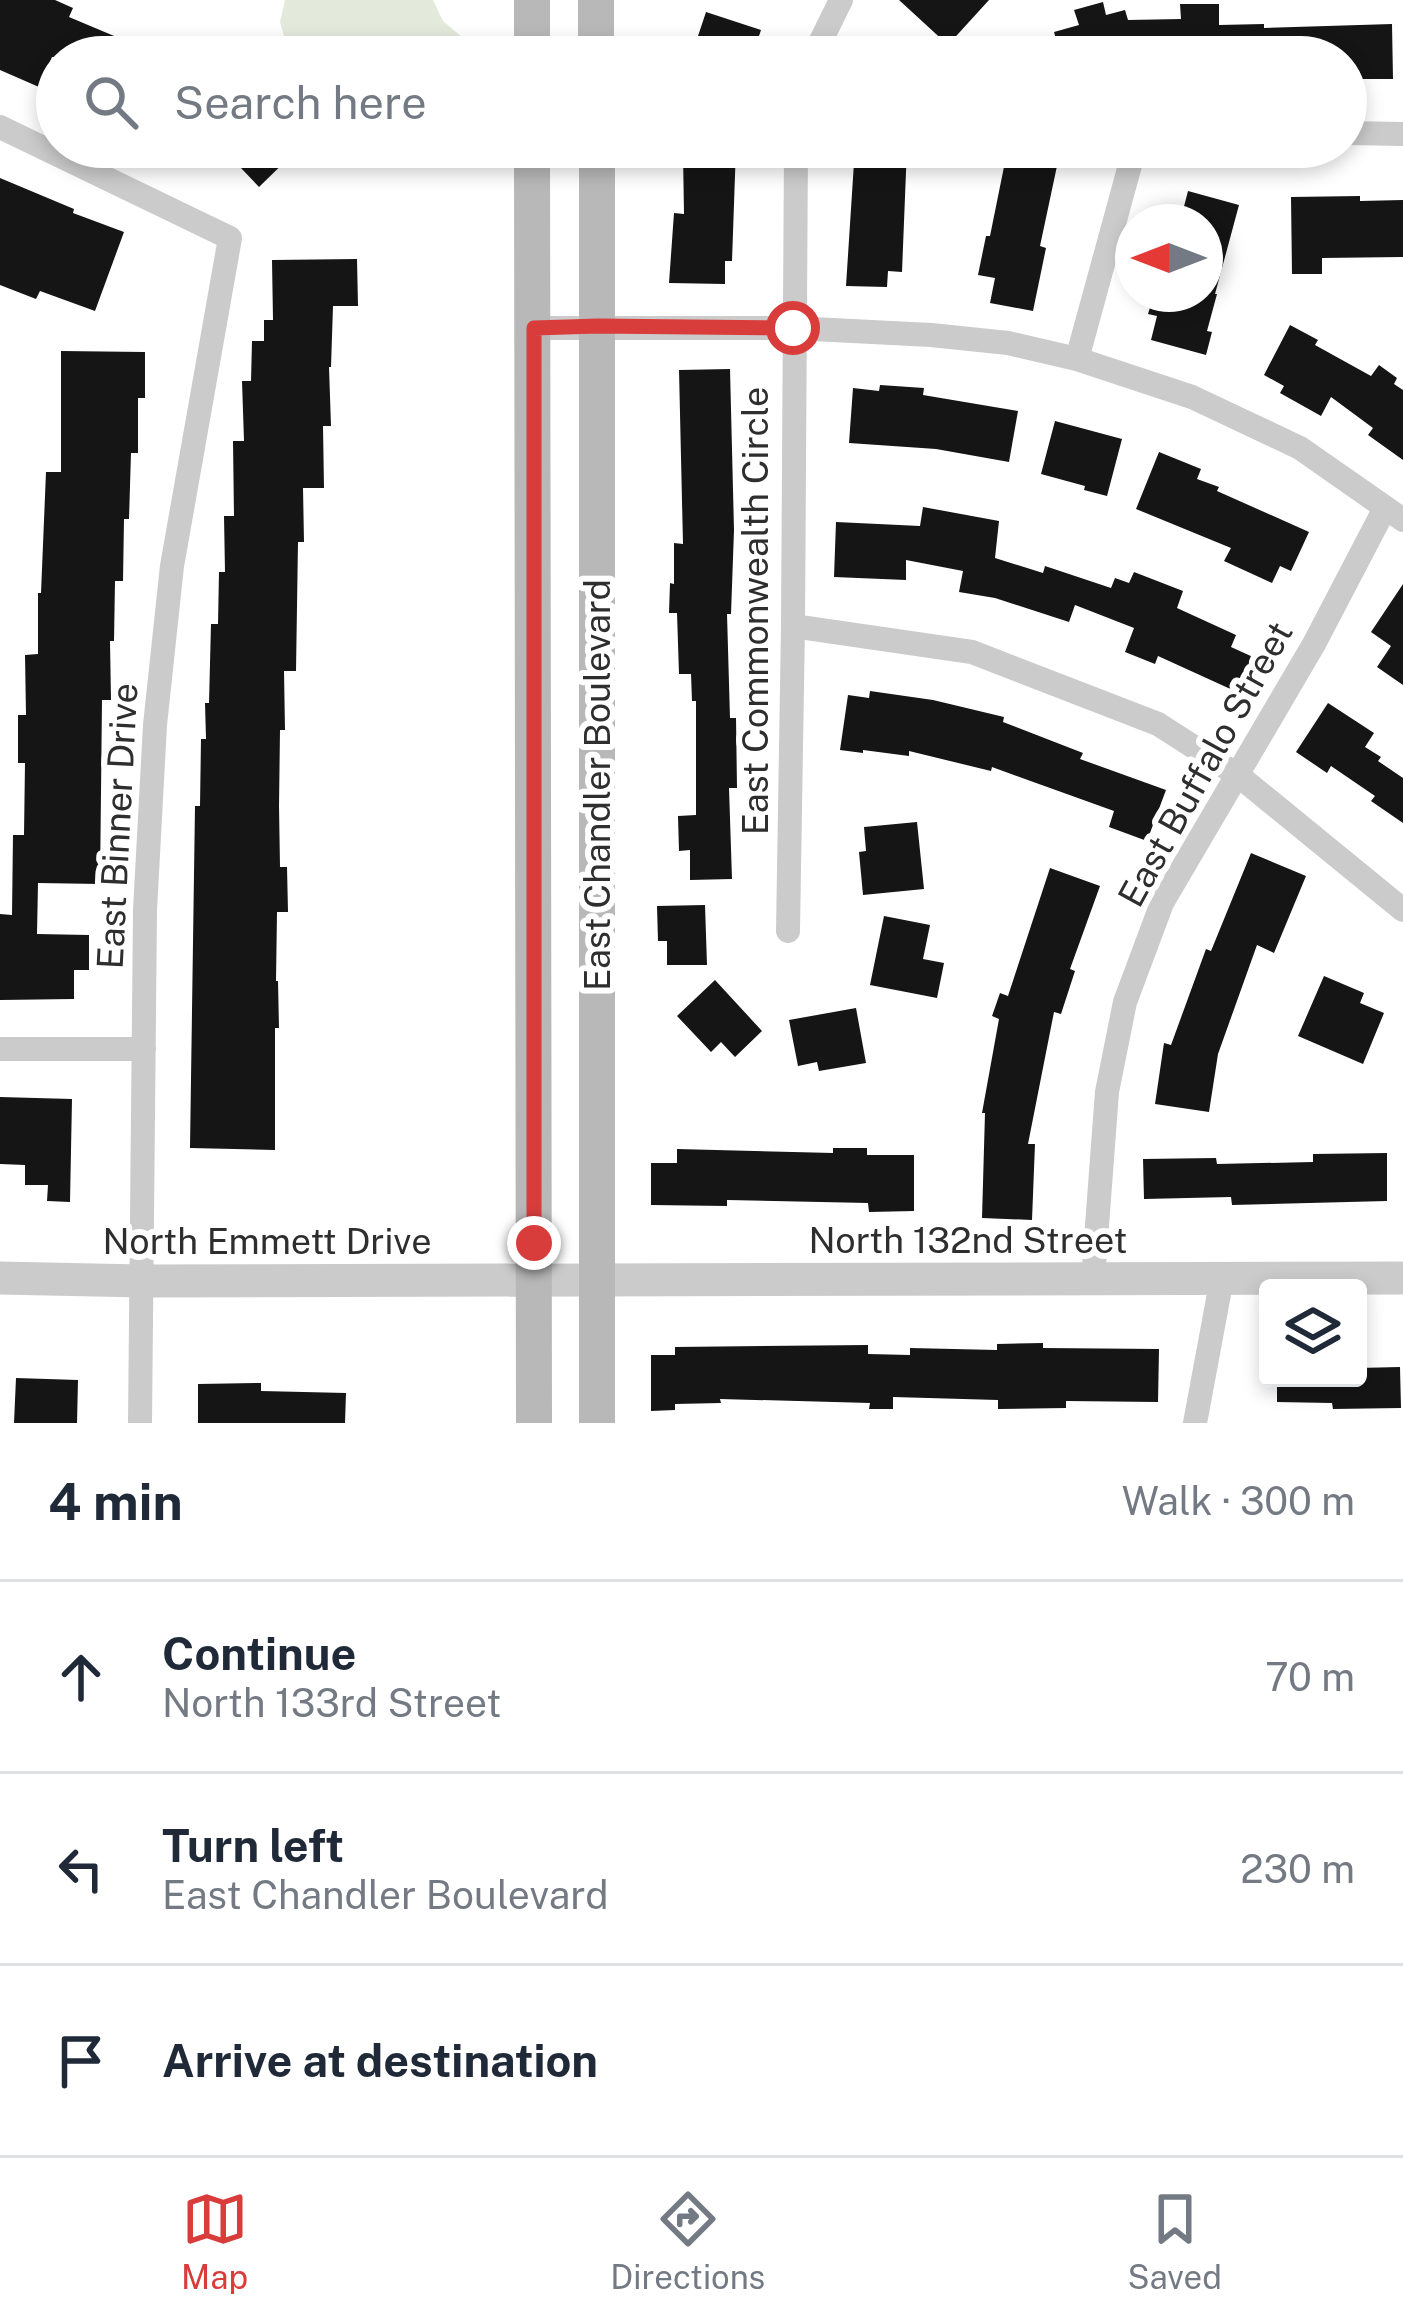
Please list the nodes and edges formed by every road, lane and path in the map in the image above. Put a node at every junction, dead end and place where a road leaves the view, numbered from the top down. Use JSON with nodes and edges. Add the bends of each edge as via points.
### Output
{"nodes":[{"id":1,"x":532,"y":0,"type":"edge"},
{"id":2,"x":596,"y":0,"type":"edge"},
{"id":3,"x":841,"y":0,"type":"edge"},
{"id":4,"x":532,"y":36,"type":"edge"},
{"id":5,"x":596,"y":36,"type":"edge"},
{"id":6,"x":823,"y":36,"type":"edge"},
{"id":7,"x":0,"y":127,"type":"edge"},
{"id":8,"x":1367,"y":133,"type":"edge"},
{"id":9,"x":1403,"y":134,"type":"edge"},
{"id":10,"x":36,"y":144,"type":"edge"},
{"id":11,"x":85,"y":168,"type":"edge"},
{"id":12,"x":532,"y":168,"type":"edge"},
{"id":13,"x":597,"y":168,"type":"edge"},
{"id":14,"x":796,"y":168,"type":"edge"},
{"id":15,"x":1129,"y":168,"type":"edge"},
{"id":16,"x":598,"y":326,"type":"junction"},
{"id":17,"x":534,"y":328,"type":"junction"},
{"id":18,"x":793,"y":328,"type":"junction"},
{"id":19,"x":1077,"y":359,"type":"junction"},
{"id":20,"x":1394,"y":514,"type":"edge"},
{"id":21,"x":794,"y":626,"type":"junction"},
{"id":22,"x":1239,"y":776,"type":"junction"},
{"id":23,"x":1403,"y":910,"type":"edge"},
{"id":24,"x":788,"y":932,"type":"dead end"},
{"id":25,"x":0,"y":1048,"type":"edge"},
{"id":26,"x":144,"y":1049,"type":"junction"},
{"id":27,"x":0,"y":1278,"type":"edge"},
{"id":28,"x":1222,"y":1278,"type":"junction"},
{"id":29,"x":1403,"y":1278,"type":"edge"},
{"id":30,"x":1093,"y":1279,"type":"junction"},
{"id":31,"x":142,"y":1281,"type":"junction"},
{"id":32,"x":534,"y":1281,"type":"junction"},
{"id":33,"x":596,"y":1281,"type":"junction"},
{"id":34,"x":140,"y":1423,"type":"edge"},
{"id":35,"x":534,"y":1423,"type":"edge"},
{"id":36,"x":597,"y":1423,"type":"edge"},
{"id":37,"x":1195,"y":1423,"type":"edge"}],
"edges":[{"from":1,"to":4,"type":"main road"},
{"from":2,"to":5,"type":"main road"},
{"from":3,"to":6,"type":"street"},
{"from":7,"to":10,"type":"street","name":"East Binner Drive"},
{"from":8,"to":9,"type":"street"},
{"from":11,"to":26,"type":"street","name":"East Binner Drive","via":[[230,238],[172,566],[157,702]]},
{"from":12,"to":17,"type":"main road","name":"East Chandler Boulevard"},
{"from":13,"to":16,"type":"main road","name":"East Chandler Boulevard"},
{"from":14,"to":18,"type":"street","name":"East Commonwealth Circle"},
{"from":15,"to":19,"type":"street"},
{"from":16,"to":17,"type":"street"},
{"from":16,"to":18,"type":"street"},
{"from":16,"to":33,"type":"main road","name":"East Chandler Boulevard"},
{"from":17,"to":32,"type":"main road","name":"East Chandler Boulevard"},
{"from":18,"to":19,"type":"street","via":[[1008,343]]},
{"from":18,"to":21,"type":"street","name":"East Commonwealth Circle"},
{"from":19,"to":20,"type":"street","via":[[1192,397],[1300,448]]},
{"from":20,"to":22,"type":"street","name":"East Buffalo Street"},
{"from":21,"to":22,"type":"street","via":[[972,652],[1158,724]]},
{"from":21,"to":24,"type":"street","name":"East Commonwealth Circle"},
{"from":22,"to":23,"type":"street"},
{"from":22,"to":30,"type":"street","name":"East Buffalo Street","via":[[1162,903],[1125,1002],[1106,1092]]},
{"from":25,"to":26,"type":"street"},
{"from":26,"to":31,"type":"street","name":"East Binner Drive"},
{"from":27,"to":31,"type":"street","name":"North Emmett Drive"},
{"from":28,"to":29,"type":"street","name":"North 132nd Street"},
{"from":28,"to":30,"type":"street","name":"North 132nd Street"},
{"from":28,"to":37,"type":"street"},
{"from":30,"to":33,"type":"street","name":"North 132nd Street"},
{"from":31,"to":32,"type":"street","name":"North Emmett Drive"},
{"from":31,"to":34,"type":"street","name":"East Binner Drive"},
{"from":32,"to":33,"type":"street","name":"North 132nd Street"},
{"from":32,"to":35,"type":"main road","name":"East Chandler Boulevard"},
{"from":33,"to":36,"type":"main road","name":"East Chandler Boulevard"}]}
